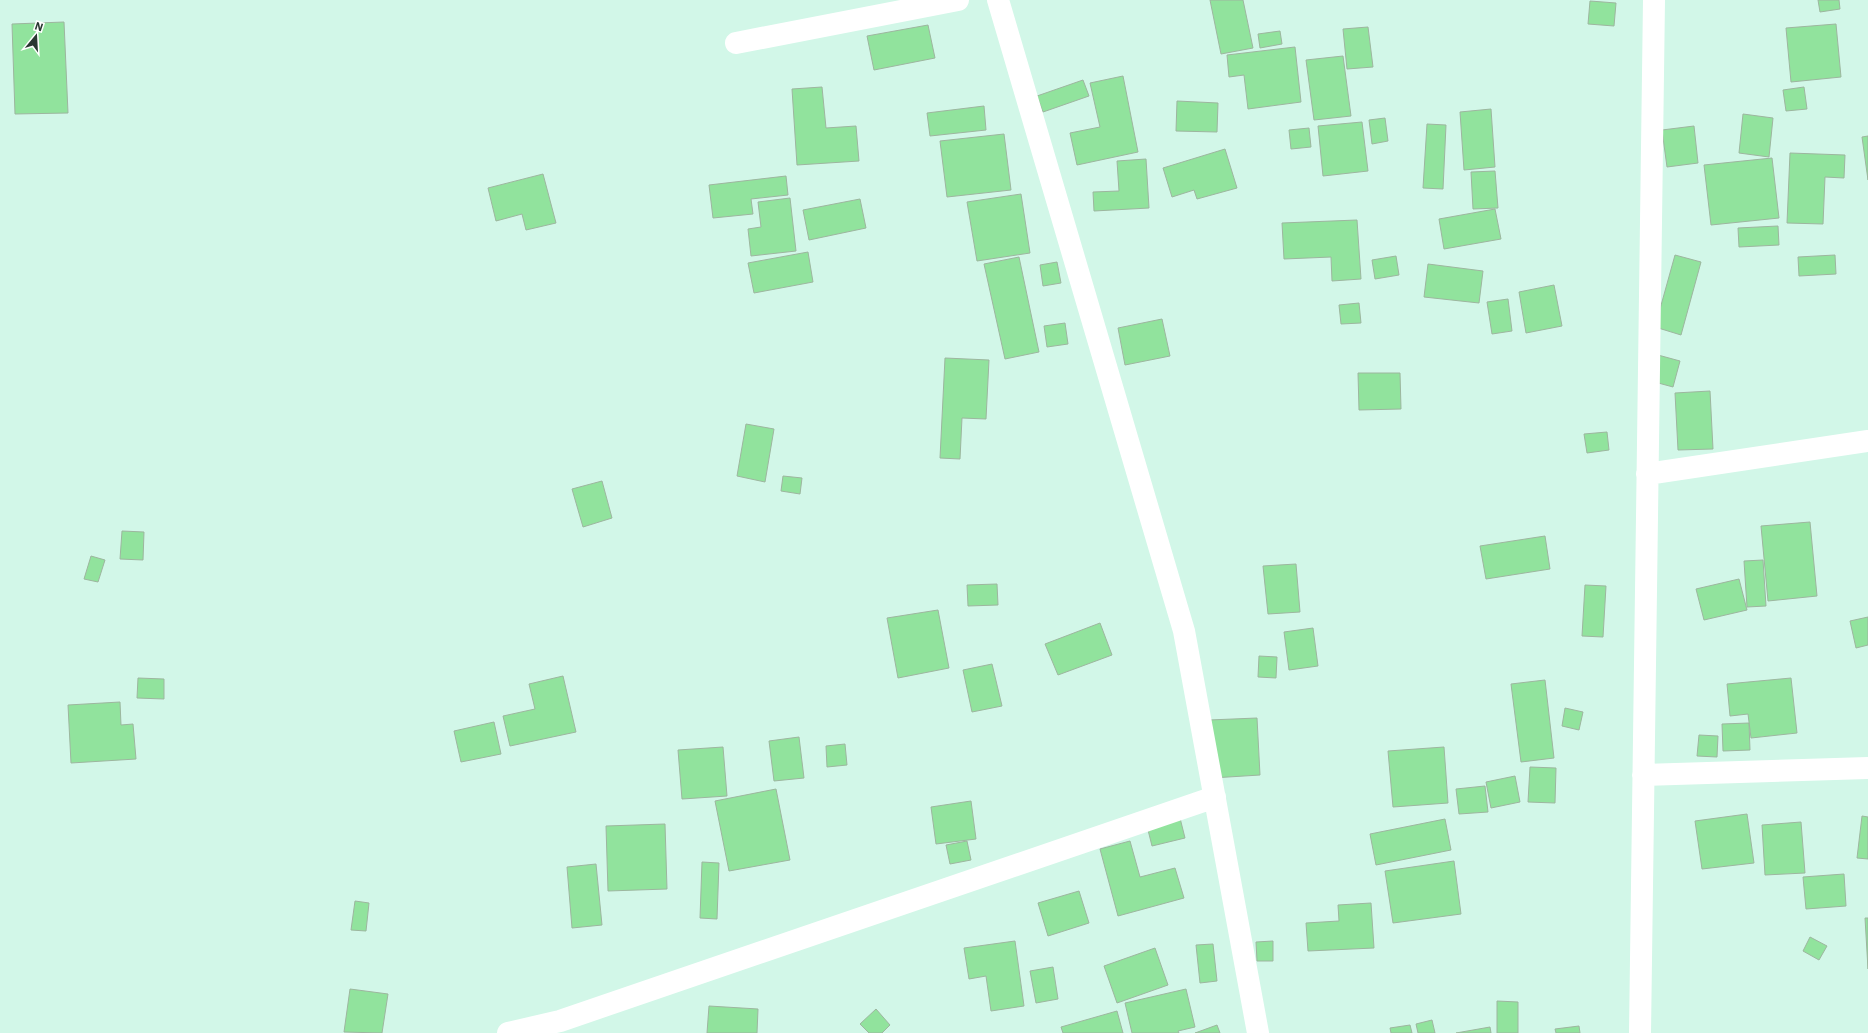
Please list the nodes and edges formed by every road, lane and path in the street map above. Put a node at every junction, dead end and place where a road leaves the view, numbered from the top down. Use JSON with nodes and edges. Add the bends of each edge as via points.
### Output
{"nodes":[{"id":1,"x":958,"y":0,"type":"edge"},
{"id":2,"x":998,"y":0,"type":"edge"},
{"id":3,"x":1654,"y":0,"type":"edge"},
{"id":4,"x":736,"y":43,"type":"dead end"},
{"id":5,"x":1868,"y":441,"type":"edge"},
{"id":6,"x":1647,"y":474,"type":"junction"},
{"id":7,"x":1868,"y":768,"type":"edge"},
{"id":8,"x":1643,"y":775,"type":"junction"},
{"id":9,"x":1215,"y":797,"type":"junction"},
{"id":10,"x":508,"y":1033,"type":"edge"},
{"id":11,"x":1258,"y":1033,"type":"edge"},
{"id":12,"x":1640,"y":1033,"type":"edge"}],
"edges":[{"from":1,"to":4,"type":"street"},
{"from":2,"to":9,"type":"street","via":[[1184,631]]},
{"from":3,"to":6,"type":"street"},
{"from":5,"to":6,"type":"street"},
{"from":6,"to":8,"type":"street"},
{"from":7,"to":8,"type":"street"},
{"from":8,"to":12,"type":"street"},
{"from":9,"to":10,"type":"street","via":[[560,1021]]},
{"from":9,"to":11,"type":"street"}]}
